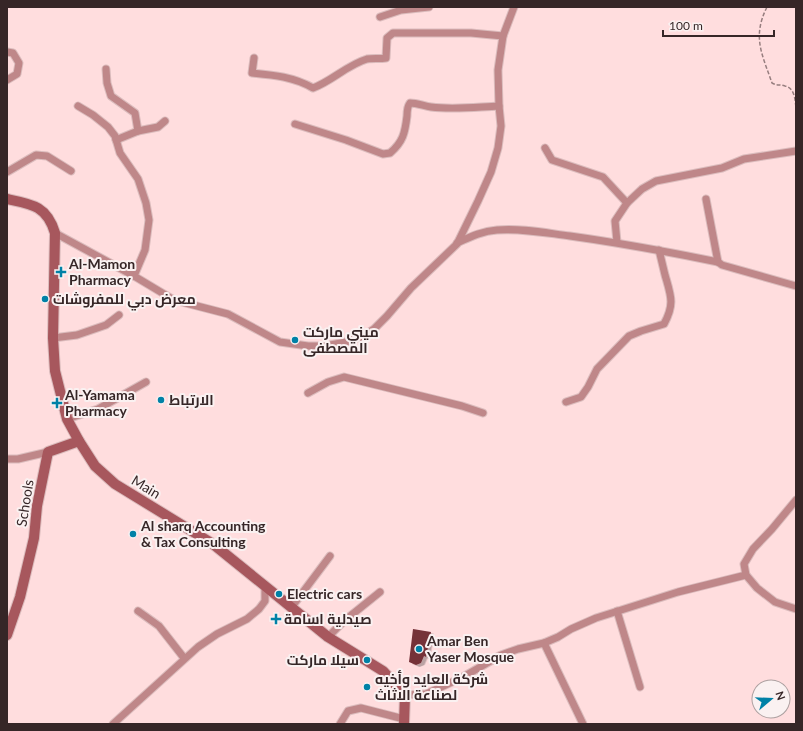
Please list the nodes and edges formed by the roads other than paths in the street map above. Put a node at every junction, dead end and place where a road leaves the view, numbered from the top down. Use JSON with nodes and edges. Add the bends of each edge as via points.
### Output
{"nodes":[{"id":1,"x":429,"y":7,"type":"edge"},
{"id":2,"x":514,"y":7,"type":"edge"},
{"id":3,"x":380,"y":18,"type":"dead end"},
{"id":4,"x":503,"y":36,"type":"junction"},
{"id":5,"x":7,"y":52,"type":"edge"},
{"id":6,"x":254,"y":58,"type":"dead end"},
{"id":7,"x":106,"y":69,"type":"dead end"},
{"id":8,"x":7,"y":80,"type":"edge"},
{"id":9,"x":78,"y":106,"type":"dead end"},
{"id":10,"x":499,"y":106,"type":"junction"},
{"id":11,"x":165,"y":121,"type":"dead end"},
{"id":12,"x":295,"y":124,"type":"dead end"},
{"id":13,"x":138,"y":131,"type":"junction"},
{"id":14,"x":116,"y":140,"type":"junction"},
{"id":15,"x":545,"y":148,"type":"dead end"},
{"id":16,"x":796,"y":151,"type":"edge"},
{"id":17,"x":71,"y":171,"type":"dead end"},
{"id":18,"x":7,"y":172,"type":"edge"},
{"id":19,"x":7,"y":199,"type":"edge"},
{"id":20,"x":706,"y":199,"type":"dead end"},
{"id":21,"x":627,"y":203,"type":"junction"},
{"id":22,"x":56,"y":233,"type":"junction"},
{"id":23,"x":617,"y":242,"type":"junction"},
{"id":24,"x":457,"y":244,"type":"junction"},
{"id":25,"x":659,"y":250,"type":"junction"},
{"id":26,"x":718,"y":262,"type":"junction"},
{"id":27,"x":134,"y":276,"type":"junction"},
{"id":28,"x":796,"y":286,"type":"edge"},
{"id":29,"x":119,"y":315,"type":"dead end"},
{"id":30,"x":53,"y":338,"type":"junction"},
{"id":31,"x":146,"y":382,"type":"dead end"},
{"id":32,"x":308,"y":393,"type":"dead end"},
{"id":33,"x":566,"y":402,"type":"dead end"},
{"id":34,"x":482,"y":413,"type":"dead end"},
{"id":35,"x":67,"y":419,"type":"junction"},
{"id":36,"x":79,"y":441,"type":"junction"},
{"id":37,"x":48,"y":452,"type":"junction"},
{"id":38,"x":7,"y":460,"type":"edge"},
{"id":39,"x":796,"y":500,"type":"edge"},
{"id":40,"x":330,"y":556,"type":"dead end"},
{"id":41,"x":746,"y":575,"type":"junction"},
{"id":42,"x":266,"y":587,"type":"junction"},
{"id":43,"x":380,"y":592,"type":"dead end"},
{"id":44,"x":291,"y":608,"type":"junction"},
{"id":45,"x":796,"y":609,"type":"edge"},
{"id":46,"x":138,"y":611,"type":"dead end"},
{"id":47,"x":617,"y":611,"type":"junction"},
{"id":48,"x":7,"y":635,"type":"edge"},
{"id":49,"x":328,"y":637,"type":"junction"},
{"id":50,"x":544,"y":644,"type":"junction"},
{"id":51,"x":184,"y":658,"type":"junction"},
{"id":52,"x":640,"y":687,"type":"dead end"},
{"id":53,"x":405,"y":695,"type":"junction"},
{"id":54,"x":404,"y":722,"type":"edge"},
{"id":55,"x":113,"y":724,"type":"edge"},
{"id":56,"x":341,"y":724,"type":"edge"},
{"id":57,"x":583,"y":724,"type":"edge"}],
"edges":[{"from":1,"to":3,"type":"street","via":[[400,10]]},
{"from":2,"to":4,"type":"street"},
{"from":4,"to":6,"type":"street","via":[[471,33],[393,33],[387,38],[386,58],[367,59],[313,88],[282,76],[252,73]]},
{"from":4,"to":10,"type":"street","via":[[498,70]]},
{"from":5,"to":8,"type":"street","via":[[13,53],[19,63],[17,74]]},
{"from":7,"to":13,"type":"street","via":[[111,96],[135,113]]},
{"from":9,"to":14,"type":"street","via":[[108,127]]},
{"from":10,"to":12,"type":"street","via":[[430,107],[410,103],[407,107],[404,136],[390,153],[383,154]]},
{"from":10,"to":24,"type":"street","via":[[501,126],[498,148],[490,172]]},
{"from":11,"to":13,"type":"street","via":[[158,127]]},
{"from":13,"to":14,"type":"street"},
{"from":14,"to":27,"type":"street","via":[[120,153],[138,179],[149,220],[145,250]]},
{"from":15,"to":21,"type":"street","via":[[552,160],[603,177]]},
{"from":16,"to":21,"type":"street","via":[[744,159],[722,168],[656,181],[642,189]]},
{"from":17,"to":18,"type":"street","via":[[48,156],[36,155]]},
{"from":19,"to":22,"type":"main road","name":"Main","via":[[37,208],[47,215]]},
{"from":20,"to":26,"type":"street"},
{"from":21,"to":23,"type":"street","via":[[615,221]]},
{"from":22,"to":27,"type":"street"},
{"from":22,"to":30,"type":"main road","name":"Main"},
{"from":23,"to":24,"type":"street","via":[[504,230],[476,234]]},
{"from":23,"to":25,"type":"street"},
{"from":24,"to":27,"type":"street","via":[[411,288],[374,329],[352,340],[325,346],[280,342],[228,314],[174,300]]},
{"from":25,"to":26,"type":"street"},
{"from":25,"to":33,"type":"street","via":[[671,295],[669,315],[664,324],[629,336],[597,369],[580,397]]},
{"from":26,"to":28,"type":"street"},
{"from":29,"to":30,"type":"street","via":[[106,325],[77,335]]},
{"from":30,"to":35,"type":"main road","name":"Main","via":[[55,371]]},
{"from":31,"to":35,"type":"street","via":[[98,409]]},
{"from":32,"to":34,"type":"street","via":[[344,377]]},
{"from":35,"to":36,"type":"main road","name":"Main"},
{"from":36,"to":37,"type":"main road"},
{"from":36,"to":42,"type":"main road","name":"Main","via":[[95,466],[115,484],[212,544]]},
{"from":37,"to":38,"type":"street"},
{"from":37,"to":48,"type":"main road","name":"Schools","via":[[37,506],[34,538],[20,596]]},
{"from":39,"to":41,"type":"street","via":[[752,549],[744,564]]},
{"from":40,"to":44,"type":"street"},
{"from":41,"to":45,"type":"street","via":[[757,588],[775,602]]},
{"from":41,"to":47,"type":"street"},
{"from":42,"to":44,"type":"main road","name":"Main"},
{"from":42,"to":51,"type":"street","via":[[265,600],[259,609],[207,640]]},
{"from":43,"to":49,"type":"street"},
{"from":44,"to":49,"type":"main road","name":"Main"},
{"from":46,"to":51,"type":"street","via":[[159,626]]},
{"from":47,"to":50,"type":"street","via":[[583,623]]},
{"from":47,"to":52,"type":"street"},
{"from":49,"to":53,"type":"main road","name":"Main","via":[[383,671]]},
{"from":50,"to":53,"type":"street","via":[[501,655],[426,694]]},
{"from":50,"to":57,"type":"street"},
{"from":51,"to":55,"type":"street"},
{"from":53,"to":54,"type":"main road"},
{"from":54,"to":56,"type":"street","via":[[361,708],[348,711]]}]}
